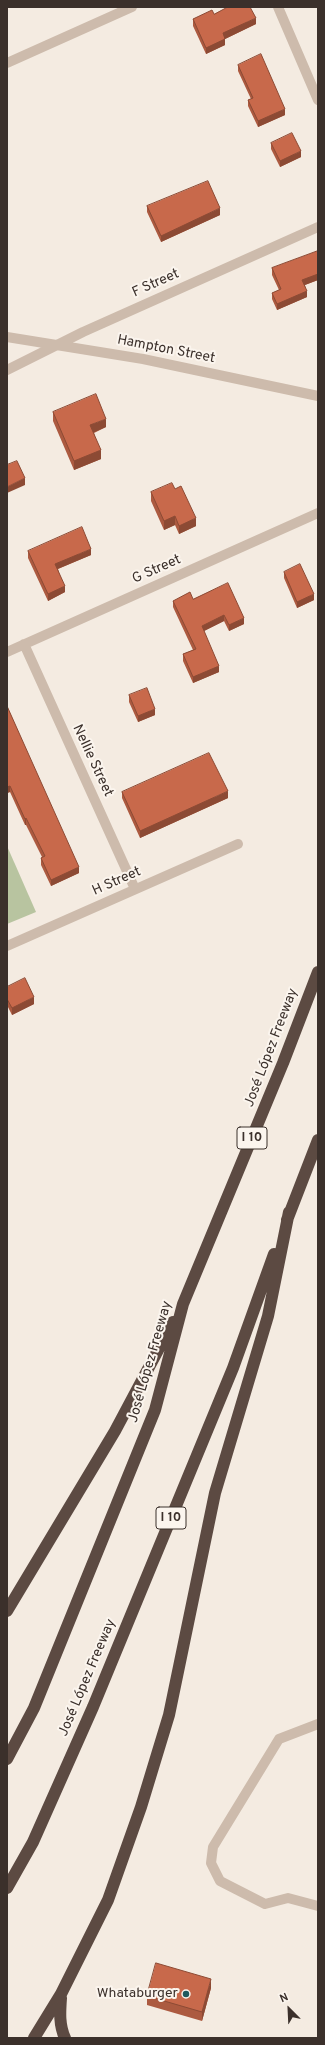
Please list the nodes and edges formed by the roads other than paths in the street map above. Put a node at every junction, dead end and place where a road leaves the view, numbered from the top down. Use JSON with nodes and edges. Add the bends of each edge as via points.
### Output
{"nodes":[{"id":1,"x":132,"y":7,"type":"edge"},
{"id":2,"x":278,"y":7,"type":"edge"},
{"id":3,"x":7,"y":63,"type":"edge"},
{"id":4,"x":318,"y":100,"type":"edge"},
{"id":5,"x":318,"y":227,"type":"edge"},
{"id":6,"x":7,"y":337,"type":"edge"},
{"id":7,"x":58,"y":345,"type":"junction"},
{"id":8,"x":7,"y":370,"type":"edge"},
{"id":9,"x":318,"y":396,"type":"edge"},
{"id":10,"x":318,"y":513,"type":"edge"},
{"id":11,"x":24,"y":644,"type":"junction"},
{"id":12,"x":7,"y":652,"type":"edge"},
{"id":13,"x":238,"y":844,"type":"dead end"},
{"id":14,"x":135,"y":889,"type":"junction"},
{"id":15,"x":7,"y":946,"type":"edge"},
{"id":16,"x":318,"y":972,"type":"edge"},
{"id":17,"x":318,"y":1140,"type":"edge"},
{"id":18,"x":289,"y":1212,"type":"junction"},
{"id":19,"x":183,"y":1304,"type":"junction"},
{"id":20,"x":7,"y":1610,"type":"edge"},
{"id":21,"x":318,"y":1724,"type":"edge"},
{"id":22,"x":7,"y":1759,"type":"edge"},
{"id":23,"x":7,"y":1888,"type":"edge"},
{"id":24,"x":318,"y":1906,"type":"edge"},
{"id":25,"x":61,"y":1994,"type":"junction"},
{"id":26,"x":34,"y":2038,"type":"edge"},
{"id":27,"x":65,"y":2038,"type":"edge"}],
"edges":[{"from":1,"to":3,"type":"street"},
{"from":2,"to":4,"type":"street"},
{"from":5,"to":7,"type":"street","name":"F Street"},
{"from":6,"to":7,"type":"street","name":"Hampton Street"},
{"from":7,"to":8,"type":"street","name":"F Street"},
{"from":7,"to":9,"type":"street","name":"Hampton Street","via":[[143,359]]},
{"from":10,"to":11,"type":"street","name":"G Street"},
{"from":11,"to":12,"type":"street","name":"G Street"},
{"from":11,"to":14,"type":"street","name":"Nellie Street"},
{"from":13,"to":14,"type":"street","name":"H Street"},
{"from":14,"to":15,"type":"street","name":"H Street"},
{"from":16,"to":19,"type":"highway","name":"José López Freeway","number":"I 10","via":[[278,1077]]},
{"from":17,"to":18,"type":"highway","name":"José López Freeway","number":"I 10"},
{"from":18,"to":23,"type":"highway","name":"José López Freeway","number":"I 10","via":[[233,1368],[93,1707],[33,1842]]},
{"from":18,"to":25,"type":"highway","via":[[268,1316],[215,1493],[167,1722],[141,1807],[108,1900]]},
{"from":19,"to":20,"type":"highway","via":[[111,1438]]},
{"from":19,"to":22,"type":"highway","name":"José López Freeway","number":"I 10","via":[[155,1410],[34,1708]]},
{"from":21,"to":24,"type":"street","via":[[279,1739],[213,1847],[211,1863],[220,1881],[265,1904],[288,1898]]},
{"from":25,"to":26,"type":"highway"},
{"from":25,"to":27,"type":"highway","via":[[60,2014]]}]}
